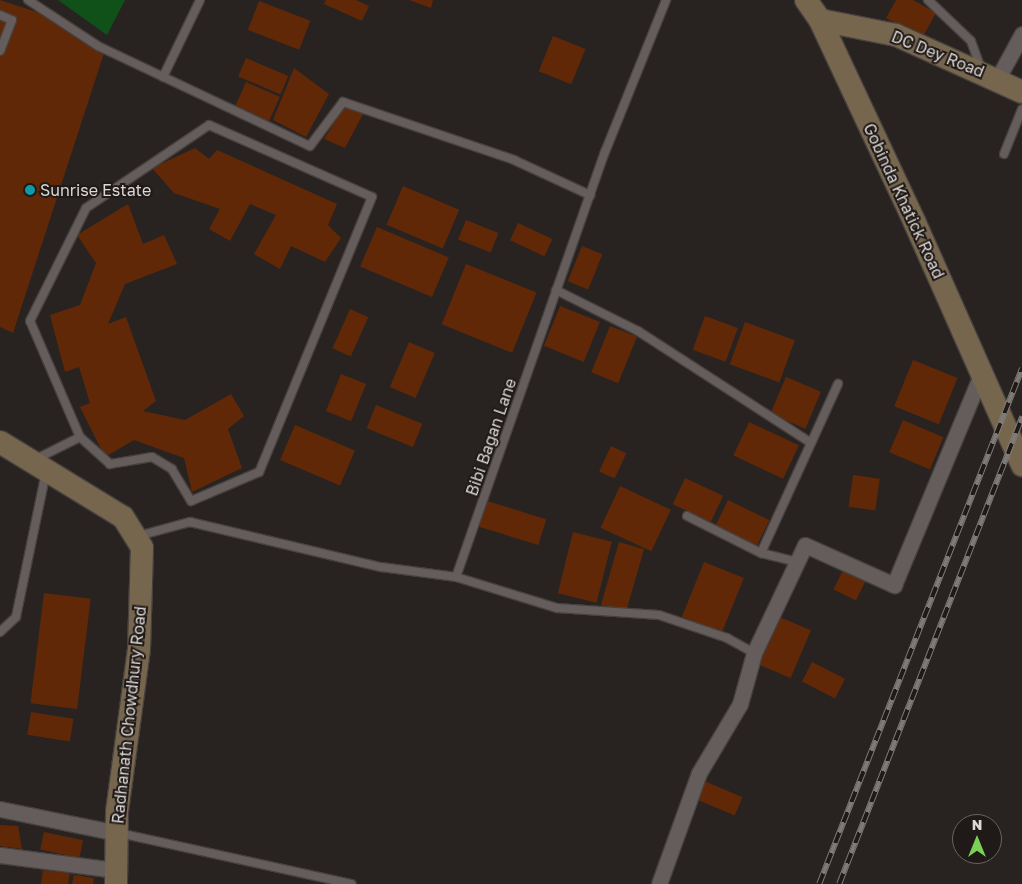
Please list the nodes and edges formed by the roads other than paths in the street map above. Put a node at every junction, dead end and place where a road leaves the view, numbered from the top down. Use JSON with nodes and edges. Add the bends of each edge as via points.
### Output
{"nodes":[{"id":1,"x":200,"y":0,"type":"edge"},
{"id":2,"x":666,"y":0,"type":"edge"},
{"id":3,"x":806,"y":0,"type":"edge"},
{"id":4,"x":928,"y":0,"type":"edge"},
{"id":5,"x":32,"y":1,"type":"edge"},
{"id":6,"x":0,"y":16,"type":"edge"},
{"id":7,"x":820,"y":20,"type":"junction"},
{"id":8,"x":1022,"y":34,"type":"edge"},
{"id":9,"x":0,"y":51,"type":"edge"},
{"id":10,"x":990,"y":75,"type":"junction"},
{"id":11,"x":163,"y":77,"type":"junction"},
{"id":12,"x":1022,"y":92,"type":"edge"},
{"id":13,"x":1022,"y":109,"type":"edge"},
{"id":14,"x":1004,"y":154,"type":"dead end"},
{"id":15,"x":590,"y":195,"type":"junction"},
{"id":16,"x":556,"y":290,"type":"junction"},
{"id":17,"x":982,"y":373,"type":"junction"},
{"id":18,"x":838,"y":384,"type":"dead end"},
{"id":19,"x":80,"y":437,"type":"junction"},
{"id":20,"x":808,"y":441,"type":"junction"},
{"id":21,"x":0,"y":442,"type":"edge"},
{"id":22,"x":1022,"y":464,"type":"edge"},
{"id":23,"x":40,"y":466,"type":"junction"},
{"id":24,"x":687,"y":516,"type":"dead end"},
{"id":25,"x":138,"y":536,"type":"junction"},
{"id":26,"x":761,"y":553,"type":"junction"},
{"id":27,"x":798,"y":562,"type":"junction"},
{"id":28,"x":456,"y":577,"type":"junction"},
{"id":29,"x":0,"y":632,"type":"edge"},
{"id":30,"x":754,"y":654,"type":"junction"},
{"id":31,"x":0,"y":809,"type":"edge"},
{"id":32,"x":116,"y":832,"type":"junction"},
{"id":33,"x":0,"y":855,"type":"edge"},
{"id":34,"x":116,"y":877,"type":"edge"},
{"id":35,"x":351,"y":884,"type":"edge"},
{"id":36,"x":659,"y":884,"type":"edge"}],
"edges":[{"from":1,"to":11,"type":"lane"},
{"from":2,"to":15,"type":"lane","name":"Bibi Bagan Lane"},
{"from":3,"to":7,"type":"street","name":"Gobinda Khatick Road"},
{"from":4,"to":10,"type":"lane","via":[[971,41]]},
{"from":5,"to":11,"type":"lane","via":[[98,46]]},
{"from":6,"to":9,"type":"lane","via":[[12,20]]},
{"from":7,"to":10,"type":"street","name":"DC Dey Road","via":[[896,35]]},
{"from":7,"to":17,"type":"street","name":"Gobinda Khatick Road"},
{"from":8,"to":10,"type":"street"},
{"from":10,"to":12,"type":"street","name":"DC Dey Road"},
{"from":11,"to":15,"type":"lane","via":[[310,146],[343,102],[514,160]]},
{"from":13,"to":14,"type":"lane"},
{"from":15,"to":16,"type":"lane","name":"Bibi Bagan Lane"},
{"from":16,"to":20,"type":"lane","via":[[638,331]]},
{"from":16,"to":28,"type":"lane","name":"Bibi Bagan Lane"},
{"from":17,"to":22,"type":"street","name":"Gobinda Khatick Road"},
{"from":17,"to":27,"type":"street","via":[[894,585],[805,545]]},
{"from":18,"to":20,"type":"lane"},
{"from":19,"to":19,"type":"lane","via":[[30,321],[86,208],[210,125],[372,198],[259,472],[191,501],[172,469],[152,457],[110,464]]},
{"from":19,"to":23,"type":"lane"},
{"from":20,"to":26,"type":"lane"},
{"from":21,"to":23,"type":"street","name":"Radhanath Chowdhury Road"},
{"from":23,"to":25,"type":"street","name":"Radhanath Chowdhury Road","via":[[123,517]]},
{"from":23,"to":29,"type":"lane","via":[[16,617]]},
{"from":24,"to":26,"type":"lane"},
{"from":25,"to":28,"type":"lane","via":[[190,522],[381,567]]},
{"from":25,"to":32,"type":"street","name":"Radhanath Chowdhury Road","via":[[144,559],[138,650]]},
{"from":26,"to":27,"type":"lane"},
{"from":27,"to":30,"type":"street"},
{"from":28,"to":30,"type":"lane","via":[[557,608],[659,615],[727,638]]},
{"from":30,"to":36,"type":"street","via":[[740,704],[699,772]]},
{"from":31,"to":32,"type":"street"},
{"from":32,"to":34,"type":"street","name":"Radhanath Chowdhury Road"},
{"from":32,"to":35,"type":"lane"},
{"from":33,"to":34,"type":"street"}]}
